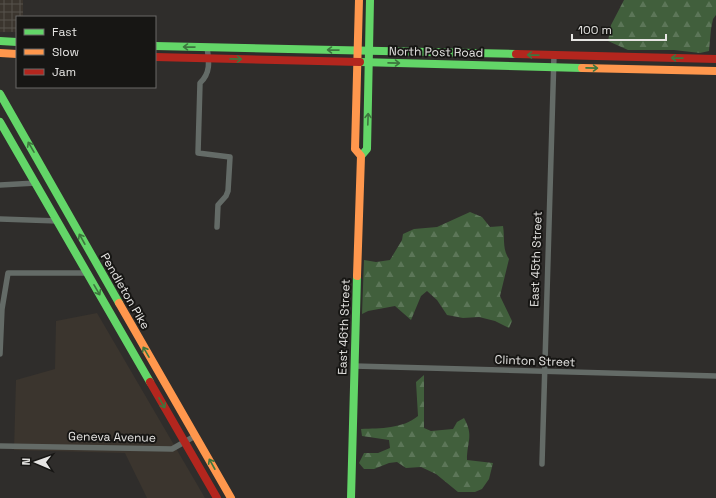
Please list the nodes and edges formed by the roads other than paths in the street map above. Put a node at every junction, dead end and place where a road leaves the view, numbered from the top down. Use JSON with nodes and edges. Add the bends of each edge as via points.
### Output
{"nodes":[{"id":1,"x":359,"y":0,"type":"edge"},
{"id":2,"x":370,"y":0,"type":"edge"},
{"id":3,"x":0,"y":41,"type":"edge"},
{"id":4,"x":16,"y":42,"type":"edge"},
{"id":5,"x":156,"y":46,"type":"edge"},
{"id":6,"x":207,"y":47,"type":"junction"},
{"id":7,"x":358,"y":51,"type":"junction"},
{"id":8,"x":369,"y":51,"type":"junction"},
{"id":9,"x":8,"y":54,"type":"edge"},
{"id":10,"x":554,"y":55,"type":"junction"},
{"id":11,"x":156,"y":57,"type":"edge"},
{"id":12,"x":0,"y":58,"type":"edge"},
{"id":13,"x":209,"y":59,"type":"junction"},
{"id":14,"x":716,"y":59,"type":"edge"},
{"id":15,"x":358,"y":63,"type":"junction"},
{"id":16,"x":369,"y":63,"type":"junction"},
{"id":17,"x":553,"y":67,"type":"junction"},
{"id":18,"x":716,"y":71,"type":"edge"},
{"id":19,"x":0,"y":94,"type":"edge"},
{"id":20,"x":0,"y":122,"type":"edge"},
{"id":21,"x":361,"y":156,"type":"junction"},
{"id":22,"x":36,"y":183,"type":"junction"},
{"id":23,"x":0,"y":185,"type":"edge"},
{"id":24,"x":0,"y":219,"type":"edge"},
{"id":25,"x":58,"y":221,"type":"junction"},
{"id":26,"x":217,"y":227,"type":"dead end"},
{"id":27,"x":88,"y":273,"type":"junction"},
{"id":28,"x":1,"y":309,"type":"edge"},
{"id":29,"x":0,"y":354,"type":"edge"},
{"id":30,"x":354,"y":366,"type":"junction"},
{"id":31,"x":544,"y":372,"type":"junction"},
{"id":32,"x":716,"y":376,"type":"edge"},
{"id":33,"x":196,"y":436,"type":"junction"},
{"id":34,"x":185,"y":443,"type":"junction"},
{"id":35,"x":0,"y":446,"type":"edge"},
{"id":36,"x":542,"y":464,"type":"dead end"},
{"id":37,"x":217,"y":498,"type":"edge"},
{"id":38,"x":231,"y":498,"type":"edge"},
{"id":39,"x":351,"y":498,"type":"edge"}],
"edges":[{"from":1,"to":7,"type":"main road","name":"East 46th Street"},
{"from":2,"to":8,"type":"main road","name":"East 46th Street"},
{"from":3,"to":4,"type":"main road"},
{"from":6,"to":5,"type":"main road","name":"North Post Road","one_way":true},
{"from":7,"to":6,"type":"main road","name":"North Post Road","one_way":true},
{"from":6,"to":13,"type":"street"},
{"from":7,"to":8,"type":"main road","name":"North Post Road"},
{"from":7,"to":15,"type":"main road","name":"East 46th Street"},
{"from":10,"to":8,"type":"main road","name":"North Post Road","one_way":true},
{"from":8,"to":16,"type":"main road","name":"East 46th Street"},
{"from":9,"to":12,"type":"main road"},
{"from":14,"to":10,"type":"main road","name":"North Post Road","one_way":true},
{"from":10,"to":17,"type":"street","name":"East 45th Street"},
{"from":11,"to":13,"type":"main road","name":"North Post Road"},
{"from":13,"to":15,"type":"main road","name":"North Post Road","one_way":true},
{"from":13,"to":26,"type":"street","via":[[206,77],[200,83],[198,153],[230,156],[228,191],[218,205]]},
{"from":15,"to":16,"type":"main road","name":"North Post Road"},
{"from":15,"to":21,"type":"main road","name":"East 46th Street","via":[[355,149]]},
{"from":16,"to":17,"type":"main road","name":"North Post Road","one_way":true},
{"from":21,"to":16,"type":"main road","name":"East 46th Street","one_way":true,"via":[[367,149]]},
{"from":17,"to":18,"type":"main road","name":"North Post Road","one_way":true},
{"from":17,"to":31,"type":"street","name":"East 45th Street"},
{"from":33,"to":19,"type":"main road","name":"Pendleton Pike","one_way":true},
{"from":20,"to":22,"type":"main road","name":"Pendleton Pike"},
{"from":21,"to":30,"type":"main road","name":"East 46th Street"},
{"from":22,"to":23,"type":"street"},
{"from":22,"to":25,"type":"main road","name":"Pendleton Pike"},
{"from":24,"to":25,"type":"street"},
{"from":25,"to":27,"type":"main road","name":"Pendleton Pike"},
{"from":27,"to":28,"type":"street","via":[[8,273]]},
{"from":27,"to":34,"type":"main road","name":"Pendleton Pike","one_way":true},
{"from":28,"to":29,"type":"street"},
{"from":30,"to":31,"type":"street","name":"Clinton Street"},
{"from":30,"to":39,"type":"main road","name":"East 46th Street"},
{"from":31,"to":32,"type":"street","name":"Clinton Street"},
{"from":31,"to":36,"type":"street","name":"East 45th Street"},
{"from":33,"to":34,"type":"street","name":"Geneva Avenue"},
{"from":38,"to":33,"type":"main road","name":"Pendleton Pike","one_way":true},
{"from":34,"to":35,"type":"street","name":"Geneva Avenue","via":[[172,449]]},
{"from":34,"to":37,"type":"main road","name":"Pendleton Pike"}]}
